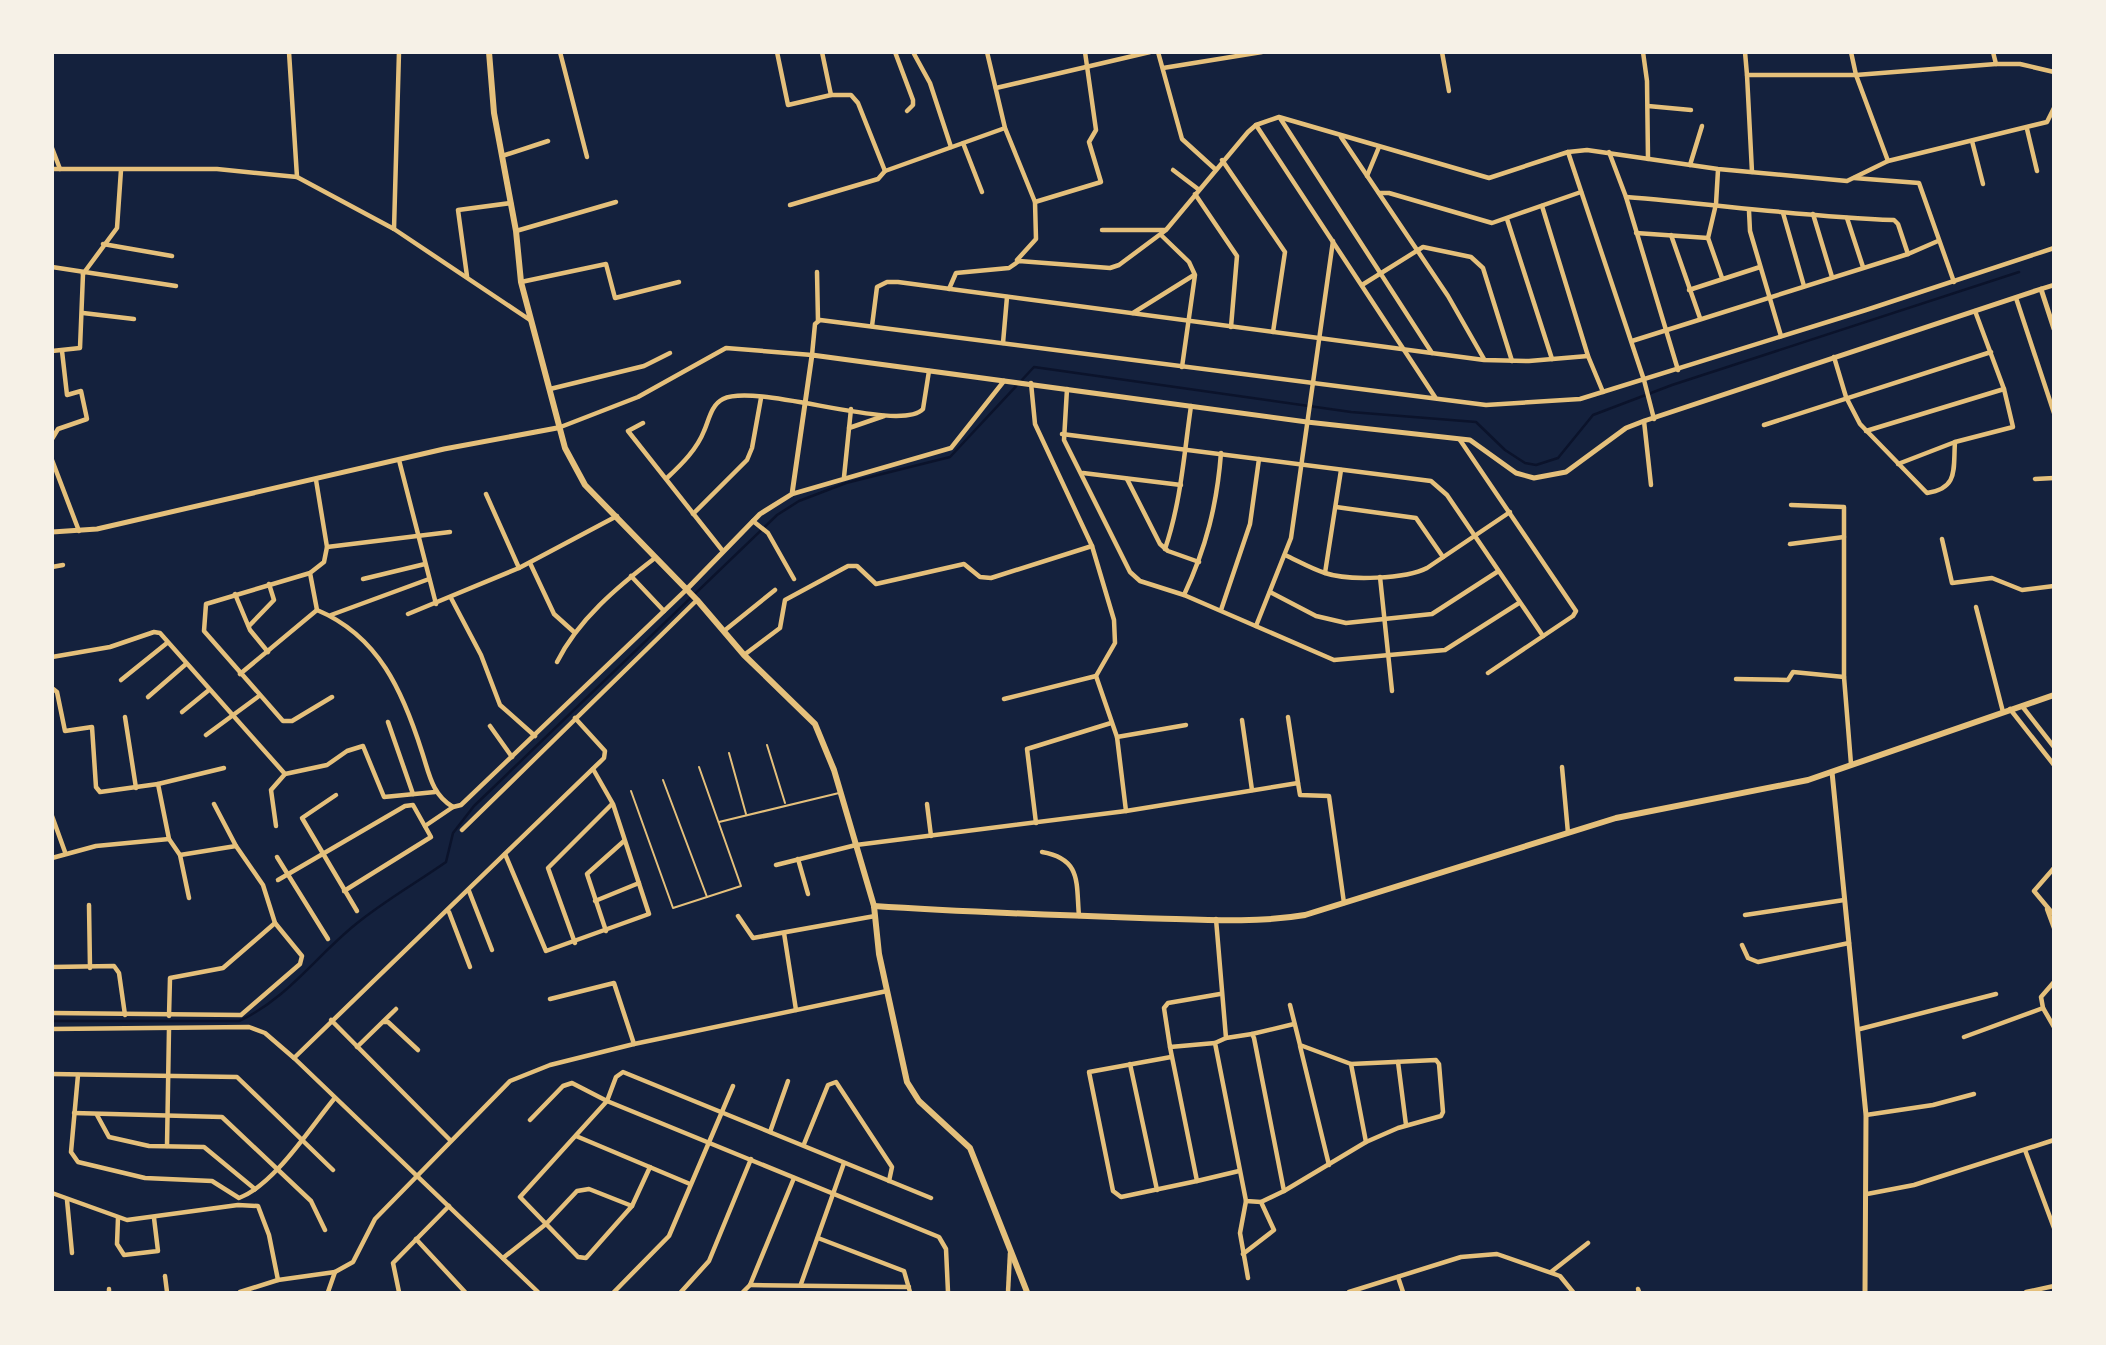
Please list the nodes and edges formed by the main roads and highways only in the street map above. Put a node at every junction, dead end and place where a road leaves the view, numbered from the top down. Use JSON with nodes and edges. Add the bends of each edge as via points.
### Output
{"nodes":[{"id":1,"x":489,"y":52,"type":"edge"},
{"id":2,"x":2053,"y":695,"type":"edge"},
{"id":3,"x":874,"y":906,"type":"junction"},
{"id":4,"x":1027,"y":1293,"type":"edge"}],
"edges":[{"from":1,"to":3,"type":"main road","via":[[489,79],[521,282],[557,428],[575,472],[814,724]]},
{"from":2,"to":3,"type":"main road","via":[[1808,780],[1616,818],[1286,919],[1079,916]]},
{"from":3,"to":4,"type":"main road","via":[[907,1082],[919,1101],[970,1148]]}]}
